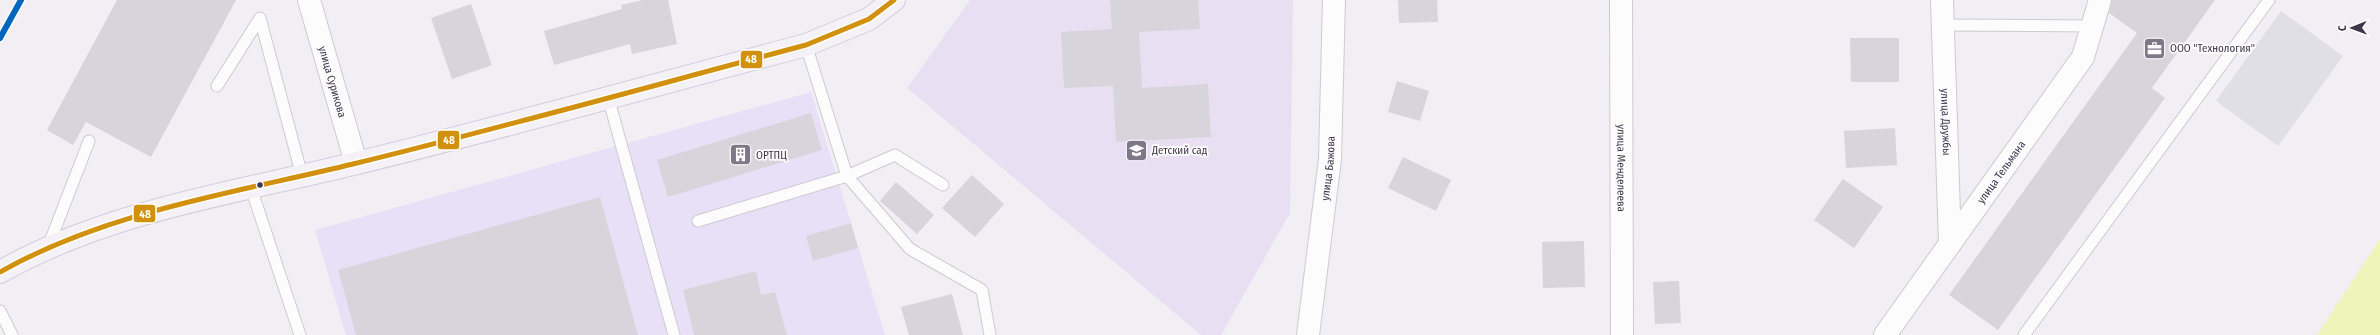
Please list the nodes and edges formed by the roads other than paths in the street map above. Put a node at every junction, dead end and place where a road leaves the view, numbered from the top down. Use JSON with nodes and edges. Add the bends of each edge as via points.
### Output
{"nodes":[{"id":1,"x":309,"y":0,"type":"edge"},
{"id":2,"x":894,"y":0,"type":"edge"},
{"id":3,"x":1334,"y":0,"type":"edge"},
{"id":4,"x":1621,"y":0,"type":"edge"},
{"id":5,"x":1942,"y":0,"type":"edge"},
{"id":6,"x":2100,"y":0,"type":"edge"},
{"id":7,"x":2269,"y":0,"type":"edge"},
{"id":8,"x":1943,"y":26,"type":"junction"},
{"id":9,"x":2092,"y":26,"type":"junction"},
{"id":10,"x":806,"y":45,"type":"junction"},
{"id":11,"x":218,"y":86,"type":"dead end"},
{"id":12,"x":608,"y":97,"type":"junction"},
{"id":13,"x":89,"y":141,"type":"dead end"},
{"id":14,"x":356,"y":163,"type":"junction"},
{"id":15,"x":302,"y":176,"type":"junction"},
{"id":16,"x":847,"y":176,"type":"junction"},
{"id":17,"x":943,"y":185,"type":"dead end"},
{"id":18,"x":251,"y":188,"type":"junction"},
{"id":19,"x":698,"y":221,"type":"dead end"},
{"id":20,"x":1950,"y":244,"type":"junction"},
{"id":21,"x":48,"y":248,"type":"junction"},
{"id":22,"x":0,"y":272,"type":"edge"},
{"id":23,"x":0,"y":311,"type":"edge"},
{"id":24,"x":12,"y":335,"type":"edge"},
{"id":25,"x":300,"y":335,"type":"edge"},
{"id":26,"x":674,"y":335,"type":"edge"},
{"id":27,"x":990,"y":335,"type":"edge"},
{"id":28,"x":1308,"y":335,"type":"edge"},
{"id":29,"x":1622,"y":335,"type":"edge"},
{"id":30,"x":1885,"y":335,"type":"edge"},
{"id":31,"x":2024,"y":335,"type":"edge"}],
"edges":[{"from":1,"to":14,"type":"street","name":"улица Сурикова"},
{"from":2,"to":10,"type":"main road","via":[[869,19]]},
{"from":3,"to":28,"type":"street","name":"улица Бажова","via":[[1330,159]]},
{"from":4,"to":29,"type":"street","name":"улица Менделеева"},
{"from":5,"to":8,"type":"street","name":"улица Дружбы"},
{"from":6,"to":9,"type":"street","name":"улица Тельмана"},
{"from":7,"to":31,"type":"lane"},
{"from":8,"to":9,"type":"lane"},
{"from":8,"to":20,"type":"street","name":"улица Дружбы"},
{"from":9,"to":20,"type":"street","name":"улица Тельмана","via":[[2083,57]]},
{"from":10,"to":12,"type":"main road"},
{"from":10,"to":16,"type":"lane"},
{"from":11,"to":15,"type":"lane","via":[[260,18]]},
{"from":12,"to":14,"type":"main road"},
{"from":12,"to":26,"type":"lane"},
{"from":13,"to":21,"type":"lane"},
{"from":14,"to":15,"type":"main road"},
{"from":15,"to":18,"type":"main road"},
{"from":16,"to":17,"type":"lane","via":[[896,155]]},
{"from":16,"to":19,"type":"lane"},
{"from":16,"to":27,"type":"lane","via":[[910,249],[982,290]]},
{"from":18,"to":21,"type":"main road","via":[[117,223]]},
{"from":18,"to":25,"type":"lane"},
{"from":20,"to":30,"type":"street","name":"улица Тельмана"},
{"from":21,"to":22,"type":"main road"},
{"from":23,"to":24,"type":"lane"}]}
